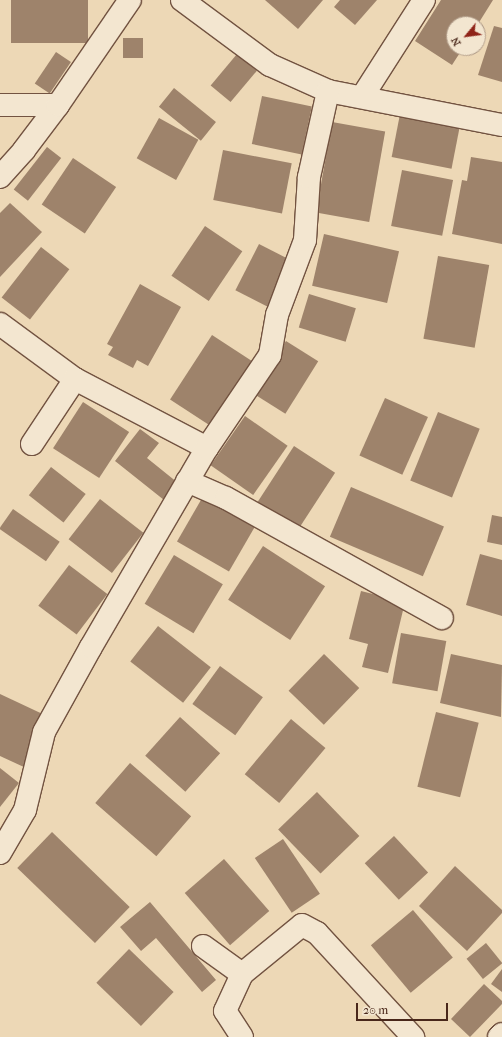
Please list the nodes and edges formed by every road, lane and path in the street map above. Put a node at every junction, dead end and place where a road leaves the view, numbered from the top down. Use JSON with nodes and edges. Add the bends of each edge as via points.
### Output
{"nodes":[{"id":1,"x":130,"y":0,"type":"edge"},
{"id":2,"x":182,"y":0,"type":"edge"},
{"id":3,"x":424,"y":0,"type":"edge"},
{"id":4,"x":328,"y":90,"type":"junction"},
{"id":5,"x":362,"y":97,"type":"junction"},
{"id":6,"x":58,"y":105,"type":"junction"},
{"id":7,"x":0,"y":106,"type":"edge"},
{"id":8,"x":502,"y":125,"type":"edge"},
{"id":9,"x":0,"y":177,"type":"edge"},
{"id":10,"x":0,"y":324,"type":"edge"},
{"id":11,"x":75,"y":379,"type":"junction"},
{"id":12,"x":32,"y":444,"type":"dead end"},
{"id":13,"x":207,"y":448,"type":"junction"},
{"id":14,"x":187,"y":481,"type":"junction"},
{"id":15,"x":442,"y":618,"type":"dead end"},
{"id":16,"x":0,"y":853,"type":"edge"},
{"id":17,"x":202,"y":946,"type":"dead end"},
{"id":18,"x":242,"y":974,"type":"junction"},
{"id":19,"x":502,"y":1034,"type":"edge"},
{"id":20,"x":242,"y":1037,"type":"edge"},
{"id":21,"x":413,"y":1037,"type":"edge"},
{"id":22,"x":499,"y":1037,"type":"edge"}],
"edges":[{"from":1,"to":6,"type":"street"},
{"from":2,"to":4,"type":"street","via":[[270,64]]},
{"from":3,"to":5,"type":"street"},
{"from":4,"to":5,"type":"street"},
{"from":4,"to":13,"type":"street","via":[[308,177],[305,240],[277,315],[270,355]]},
{"from":5,"to":8,"type":"street"},
{"from":6,"to":7,"type":"street"},
{"from":6,"to":9,"type":"street"},
{"from":10,"to":11,"type":"street"},
{"from":11,"to":12,"type":"street"},
{"from":11,"to":13,"type":"street"},
{"from":13,"to":14,"type":"street"},
{"from":14,"to":15,"type":"street","via":[[226,498]]},
{"from":14,"to":16,"type":"street","via":[[44,732],[25,810]]},
{"from":17,"to":18,"type":"street"},
{"from":18,"to":20,"type":"street","via":[[224,1011]]},
{"from":18,"to":21,"type":"street","via":[[302,925],[317,933]]},
{"from":19,"to":22,"type":"street"}]}
